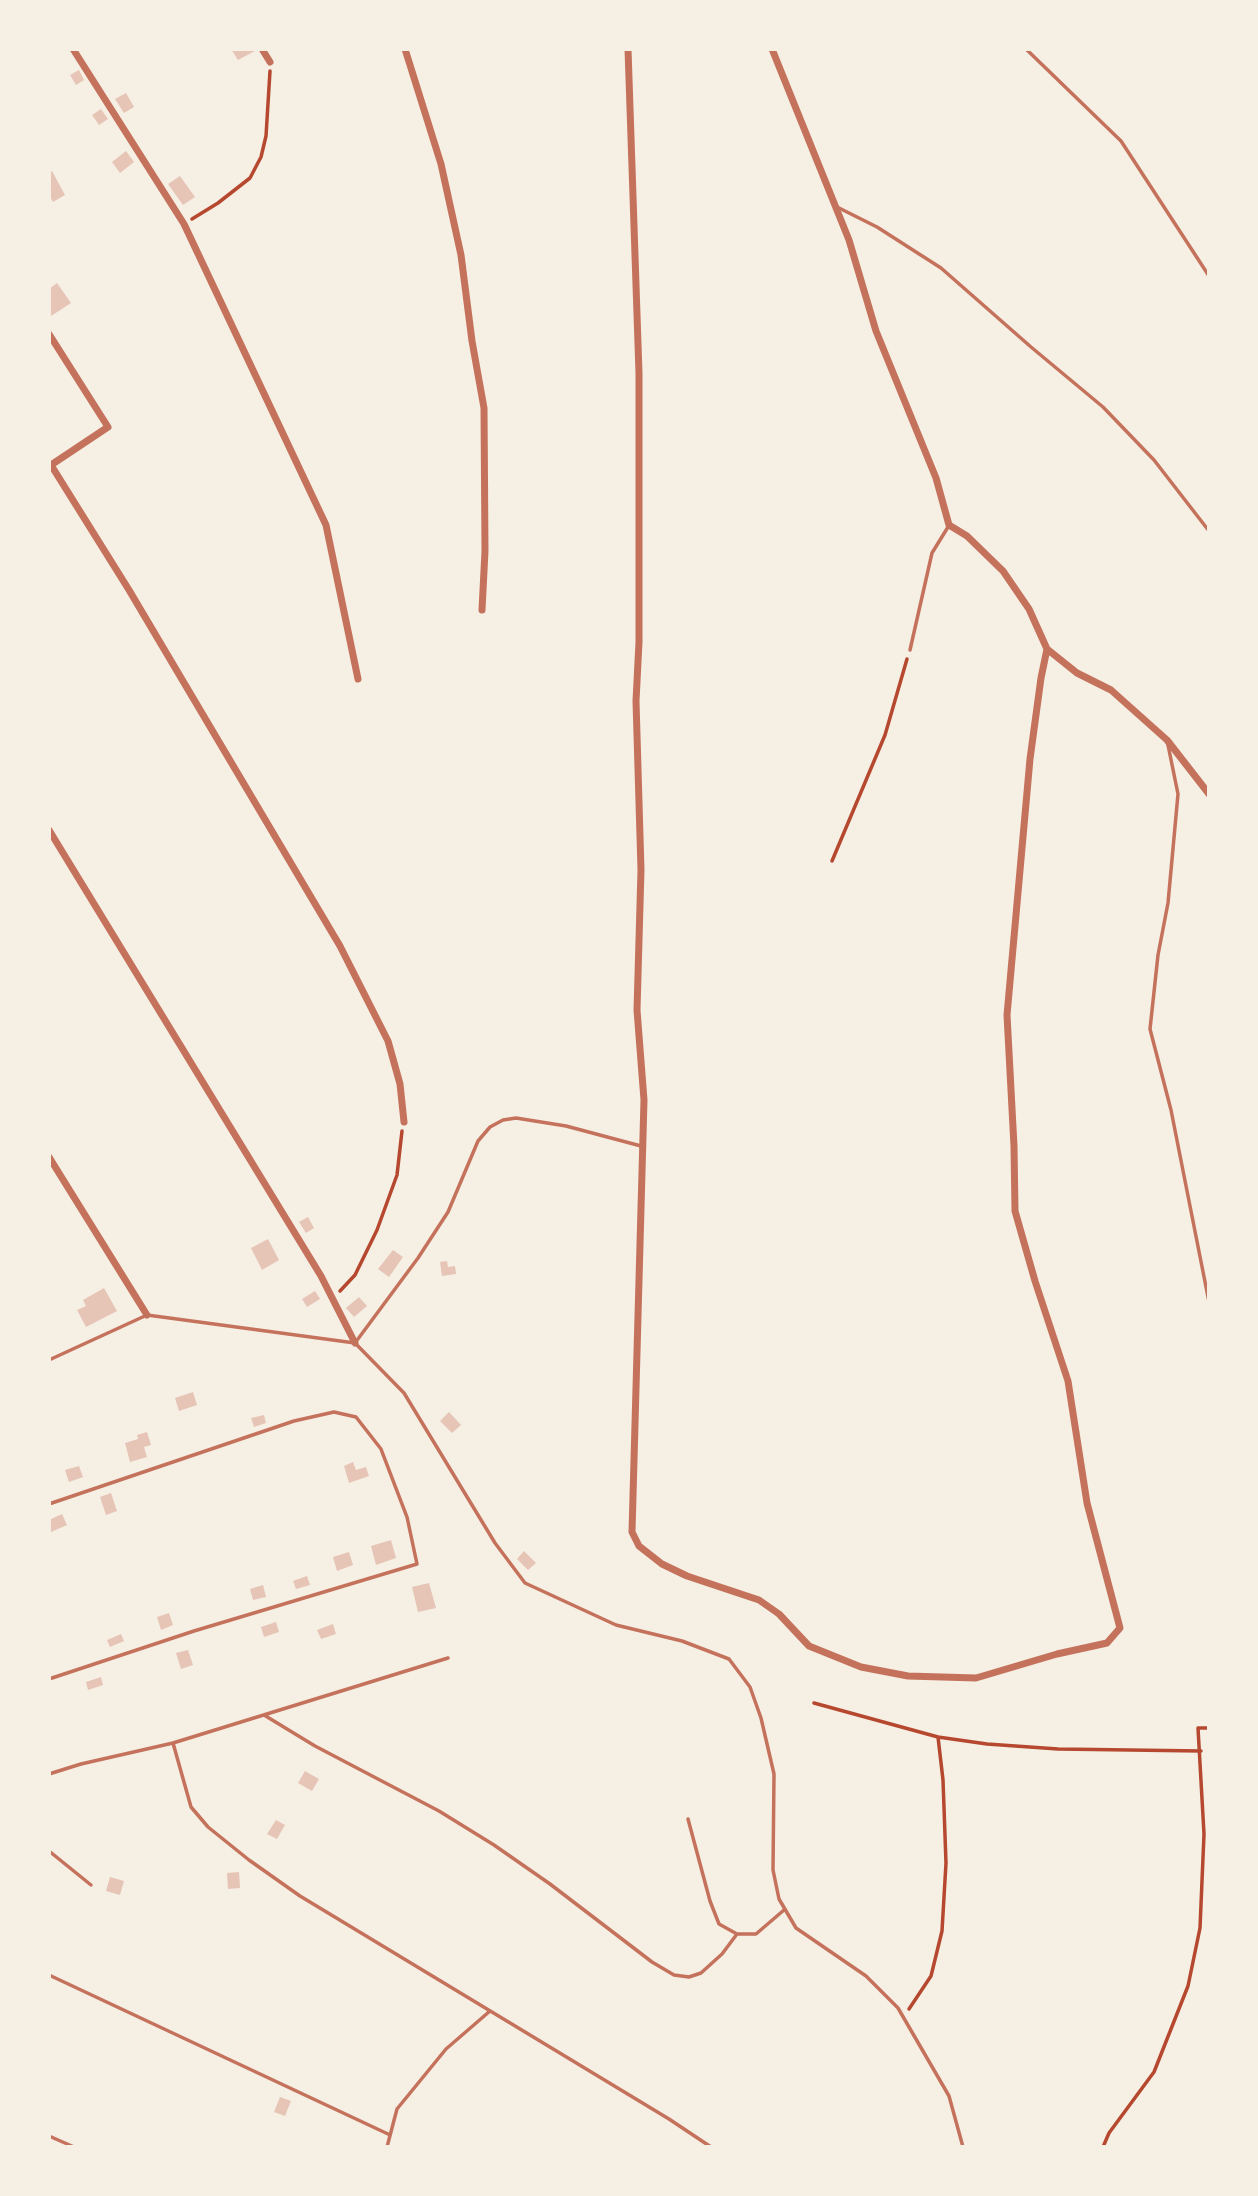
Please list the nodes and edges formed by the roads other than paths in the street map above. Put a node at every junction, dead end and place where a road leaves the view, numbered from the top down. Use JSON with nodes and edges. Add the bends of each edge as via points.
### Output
{"nodes":[{"id":1,"x":73,"y":49,"type":"edge"},
{"id":2,"x":262,"y":49,"type":"edge"},
{"id":3,"x":405,"y":49,"type":"edge"},
{"id":4,"x":628,"y":49,"type":"edge"},
{"id":5,"x":772,"y":49,"type":"edge"},
{"id":6,"x":1026,"y":49,"type":"edge"},
{"id":7,"x":270,"y":62,"type":"road end"},
{"id":8,"x":835,"y":206,"type":"junction"},
{"id":9,"x":1209,"y":276,"type":"edge"},
{"id":10,"x":49,"y":334,"type":"edge"},
{"id":11,"x":949,"y":525,"type":"junction"},
{"id":12,"x":1209,"y":531,"type":"edge"},
{"id":13,"x":482,"y":610,"type":"dead end"},
{"id":14,"x":1047,"y":649,"type":"junction"},
{"id":15,"x":910,"y":650,"type":"road end"},
{"id":16,"x":358,"y":679,"type":"dead end"},
{"id":17,"x":1167,"y":740,"type":"junction"},
{"id":18,"x":1209,"y":794,"type":"edge"},
{"id":19,"x":49,"y":830,"type":"edge"},
{"id":20,"x":404,"y":1122,"type":"road end"},
{"id":21,"x":643,"y":1146,"type":"junction"},
{"id":22,"x":49,"y":1157,"type":"edge"},
{"id":23,"x":1209,"y":1302,"type":"edge"},
{"id":24,"x":147,"y":1315,"type":"junction"},
{"id":25,"x":355,"y":1343,"type":"junction"},
{"id":26,"x":49,"y":1360,"type":"edge"},
{"id":27,"x":49,"y":1504,"type":"edge"},
{"id":28,"x":448,"y":1658,"type":"dead end"},
{"id":29,"x":49,"y":1679,"type":"edge"},
{"id":30,"x":264,"y":1715,"type":"junction"},
{"id":31,"x":173,"y":1743,"type":"junction"},
{"id":32,"x":49,"y":1774,"type":"edge"},
{"id":33,"x":688,"y":1819,"type":"dead end"},
{"id":34,"x":49,"y":1851,"type":"edge"},
{"id":35,"x":91,"y":1885,"type":"dead end"},
{"id":36,"x":785,"y":1909,"type":"junction"},
{"id":37,"x":737,"y":1934,"type":"junction"},
{"id":38,"x":49,"y":1975,"type":"edge"},
{"id":39,"x":490,"y":2011,"type":"junction"},
{"id":40,"x":388,"y":2134,"type":"junction"},
{"id":41,"x":49,"y":2136,"type":"edge"},
{"id":42,"x":74,"y":2147,"type":"edge"},
{"id":43,"x":387,"y":2147,"type":"edge"},
{"id":44,"x":712,"y":2147,"type":"edge"},
{"id":45,"x":963,"y":2147,"type":"edge"}],
"edges":[{"from":1,"to":16,"type":"street","via":[[184,224],[326,524]]},
{"from":2,"to":7,"type":"street"},
{"from":3,"to":13,"type":"street","via":[[441,164],[484,408]]},
{"from":4,"to":21,"type":"street","via":[[639,373],[636,701],[641,870],[637,1010]]},
{"from":5,"to":8,"type":"street"},
{"from":6,"to":9,"type":"lane","via":[[1121,141]]},
{"from":8,"to":11,"type":"street","via":[[876,331],[936,478]]},
{"from":8,"to":12,"type":"lane","via":[[941,268],[1103,407],[1154,460]]},
{"from":10,"to":20,"type":"street","via":[[108,427],[51,465],[340,946],[388,1041]]},
{"from":11,"to":14,"type":"street","via":[[1003,571],[1029,609]]},
{"from":11,"to":15,"type":"lane","via":[[932,553]]},
{"from":14,"to":17,"type":"street","via":[[1077,673],[1111,690]]},
{"from":14,"to":21,"type":"street","via":[[1030,758],[1007,1015],[1015,1212],[1068,1381],[1087,1503],[1120,1628],[1107,1643],[976,1678],[908,1676],[861,1667],[809,1646],[760,1600],[687,1576],[639,1546],[632,1532]]},
{"from":17,"to":18,"type":"street"},
{"from":17,"to":23,"type":"lane","via":[[1178,794],[1150,1029]]},
{"from":19,"to":25,"type":"street","via":[[333,1299]]},
{"from":21,"to":25,"type":"lane","via":[[516,1118],[490,1127],[478,1141],[448,1212]]},
{"from":22,"to":24,"type":"street"},
{"from":24,"to":25,"type":"lane"},
{"from":24,"to":26,"type":"lane"},
{"from":25,"to":36,"type":"lane","via":[[404,1393],[495,1543],[525,1583],[616,1625],[682,1641],[729,1659],[750,1687],[774,1774],[773,1870]]},
{"from":27,"to":29,"type":"lane","via":[[294,1421],[334,1412],[356,1417],[381,1449],[407,1517],[417,1564]]},
{"from":28,"to":30,"type":"lane"},
{"from":30,"to":31,"type":"lane"},
{"from":30,"to":37,"type":"lane","via":[[494,1845],[674,1975],[701,1973]]},
{"from":31,"to":32,"type":"lane"},
{"from":31,"to":39,"type":"lane","via":[[191,1807],[208,1827],[300,1896]]},
{"from":33,"to":37,"type":"lane","via":[[719,1924]]},
{"from":34,"to":35,"type":"lane"},
{"from":36,"to":37,"type":"lane","via":[[756,1934]]},
{"from":36,"to":45,"type":"lane","via":[[796,1928],[866,1976],[898,2008],[949,2096]]},
{"from":38,"to":40,"type":"lane"},
{"from":39,"to":40,"type":"lane","via":[[446,2049],[410,2091]]},
{"from":39,"to":44,"type":"lane"},
{"from":40,"to":43,"type":"lane"},
{"from":41,"to":42,"type":"lane"}]}
